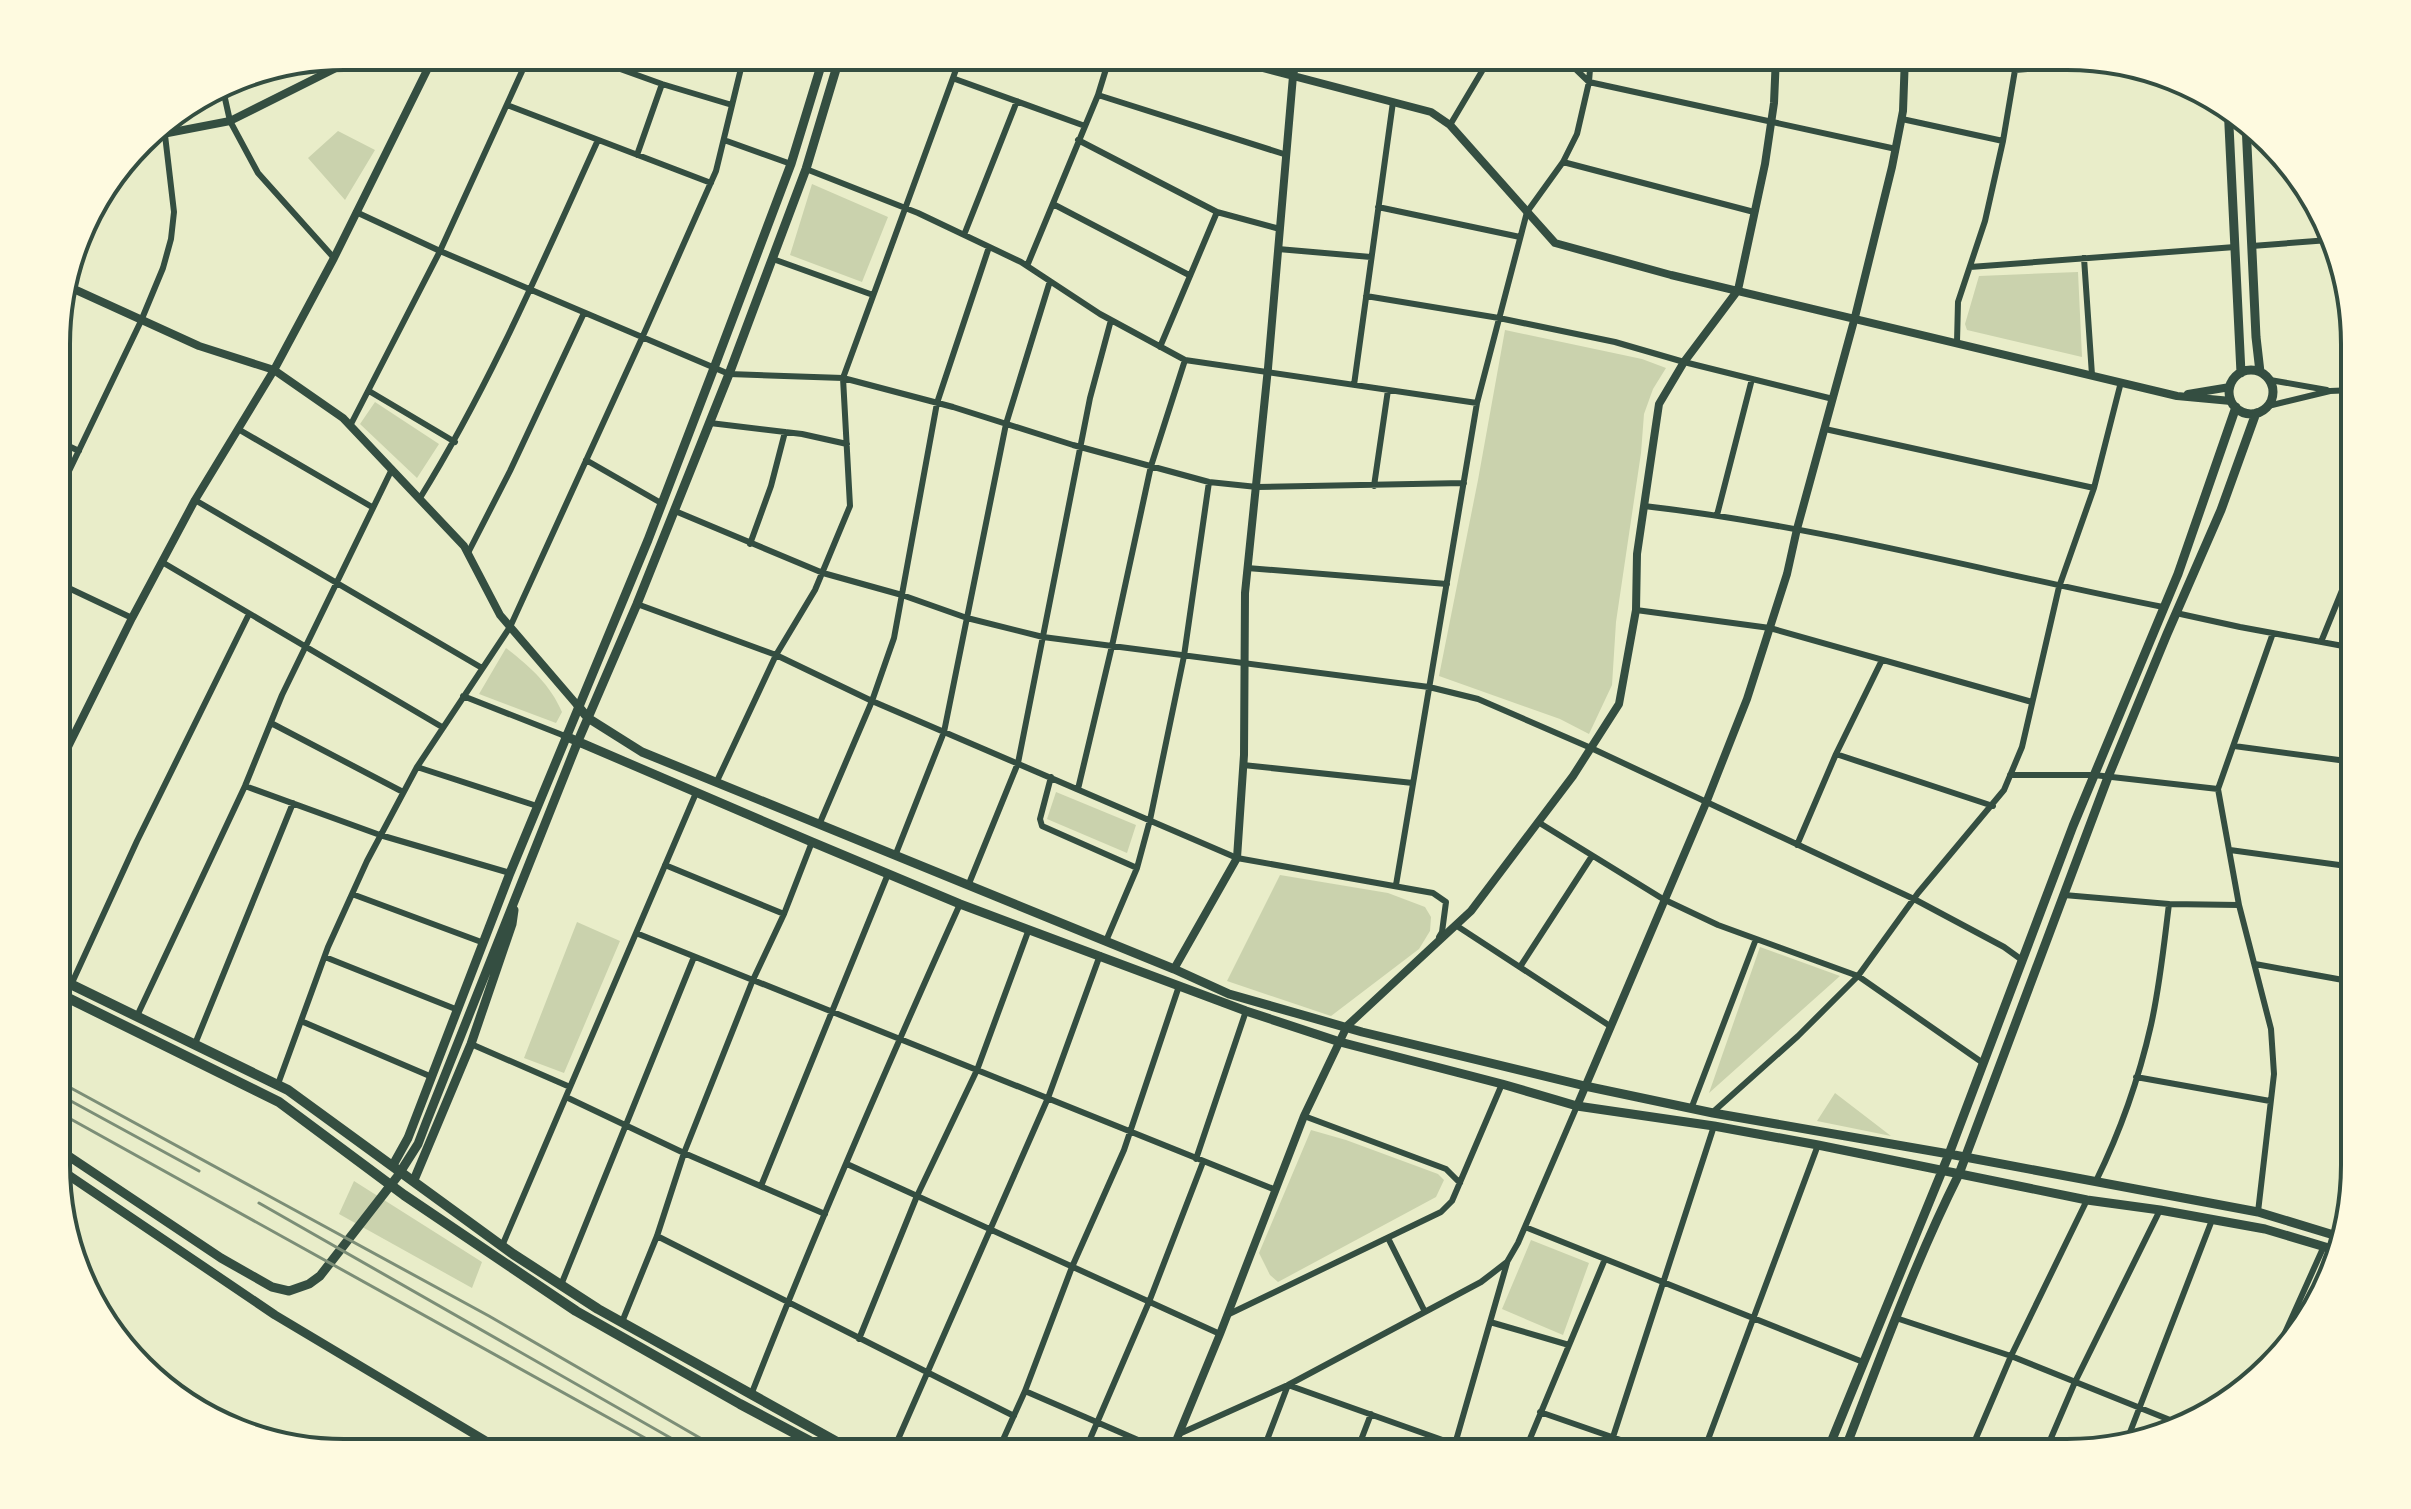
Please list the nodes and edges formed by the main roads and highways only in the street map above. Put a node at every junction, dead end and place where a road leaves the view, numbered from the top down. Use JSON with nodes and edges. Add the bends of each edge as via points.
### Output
{"nodes":[{"id":1,"x":820,"y":71,"type":"edge"},
{"id":2,"x":836,"y":71,"type":"edge"},
{"id":3,"x":2229,"y":124,"type":"edge"},
{"id":4,"x":2247,"y":137,"type":"edge"},
{"id":5,"x":2260,"y":372,"type":"junction"},
{"id":6,"x":2241,"y":373,"type":"junction"},
{"id":7,"x":2234,"y":404,"type":"junction"},
{"id":8,"x":2256,"y":413,"type":"junction"},
{"id":9,"x":578,"y":706,"type":"junction"},
{"id":10,"x":588,"y":718,"type":"junction"},
{"id":11,"x":565,"y":736,"type":"junction"},
{"id":12,"x":578,"y":741,"type":"junction"},
{"id":13,"x":517,"y":891,"type":"junction"},
{"id":14,"x":70,"y":984,"type":"edge"},
{"id":15,"x":70,"y":999,"type":"edge"},
{"id":16,"x":1949,"y":1154,"type":"junction"},
{"id":17,"x":70,"y":1157,"type":"edge"},
{"id":18,"x":1965,"y":1158,"type":"junction"},
{"id":19,"x":393,"y":1165,"type":"junction"},
{"id":20,"x":1942,"y":1171,"type":"junction"},
{"id":21,"x":1959,"y":1174,"type":"junction"},
{"id":22,"x":71,"y":1177,"type":"edge"},
{"id":23,"x":383,"y":1179,"type":"junction"},
{"id":24,"x":414,"y":1180,"type":"junction"},
{"id":25,"x":404,"y":1195,"type":"junction"},
{"id":26,"x":2331,"y":1234,"type":"edge"},
{"id":27,"x":2328,"y":1248,"type":"edge"},
{"id":28,"x":1833,"y":1438,"type":"edge"},
{"id":29,"x":1849,"y":1438,"type":"edge"},
{"id":30,"x":482,"y":1439,"type":"edge"},
{"id":31,"x":805,"y":1439,"type":"edge"},
{"id":32,"x":831,"y":1439,"type":"edge"}],
"edges":[{"from":1,"to":9,"type":"main road","via":[[791,164],[714,368]]},
{"from":2,"to":10,"type":"main road","via":[[773,259]]},
{"from":3,"to":6,"type":"main road"},
{"from":4,"to":5,"type":"main road"},
{"from":5,"to":6,"type":"main road"},
{"from":5,"to":8,"type":"main road","via":[[2270,380],[2273,394],[2268,406]]},
{"from":6,"to":7,"type":"main road","via":[[2230,387]]},
{"from":7,"to":8,"type":"main road"},
{"from":7,"to":16,"type":"main road","via":[[2178,574],[2094,775]]},
{"from":8,"to":18,"type":"main road","via":[[2221,510],[2108,777]]},
{"from":9,"to":10,"type":"main road"},
{"from":9,"to":11,"type":"main road"},
{"from":10,"to":12,"type":"main road"},
{"from":10,"to":16,"type":"main road","via":[[642,752],[1229,994],[1585,1086]]},
{"from":11,"to":12,"type":"main road"},
{"from":11,"to":19,"type":"main road"},
{"from":12,"to":13,"type":"main road"},
{"from":12,"to":20,"type":"main road","via":[[960,904],[1340,1042],[1577,1106],[1714,1126]]},
{"from":13,"to":17,"type":"main road","via":[[418,1144],[315,1280],[289,1291],[272,1287]]},
{"from":13,"to":24,"type":"main road","via":[[512,924],[471,1044]]},
{"from":14,"to":19,"type":"main road","via":[[278,1084]]},
{"from":15,"to":23,"type":"main road","via":[[279,1102]]},
{"from":16,"to":18,"type":"main road"},
{"from":16,"to":20,"type":"main road"},
{"from":18,"to":21,"type":"main road"},
{"from":18,"to":26,"type":"main road","via":[[2258,1212]]},
{"from":19,"to":23,"type":"main road"},
{"from":19,"to":24,"type":"main road"},
{"from":20,"to":21,"type":"main road"},
{"from":20,"to":28,"type":"main road"},
{"from":21,"to":27,"type":"main road","via":[[2265,1229]]},
{"from":21,"to":29,"type":"main road"},
{"from":22,"to":30,"type":"main road","via":[[275,1315]]},
{"from":23,"to":25,"type":"main road"},
{"from":24,"to":25,"type":"main road"},
{"from":24,"to":32,"type":"main road","via":[[561,1285]]},
{"from":25,"to":31,"type":"main road","via":[[576,1311]]}]}
